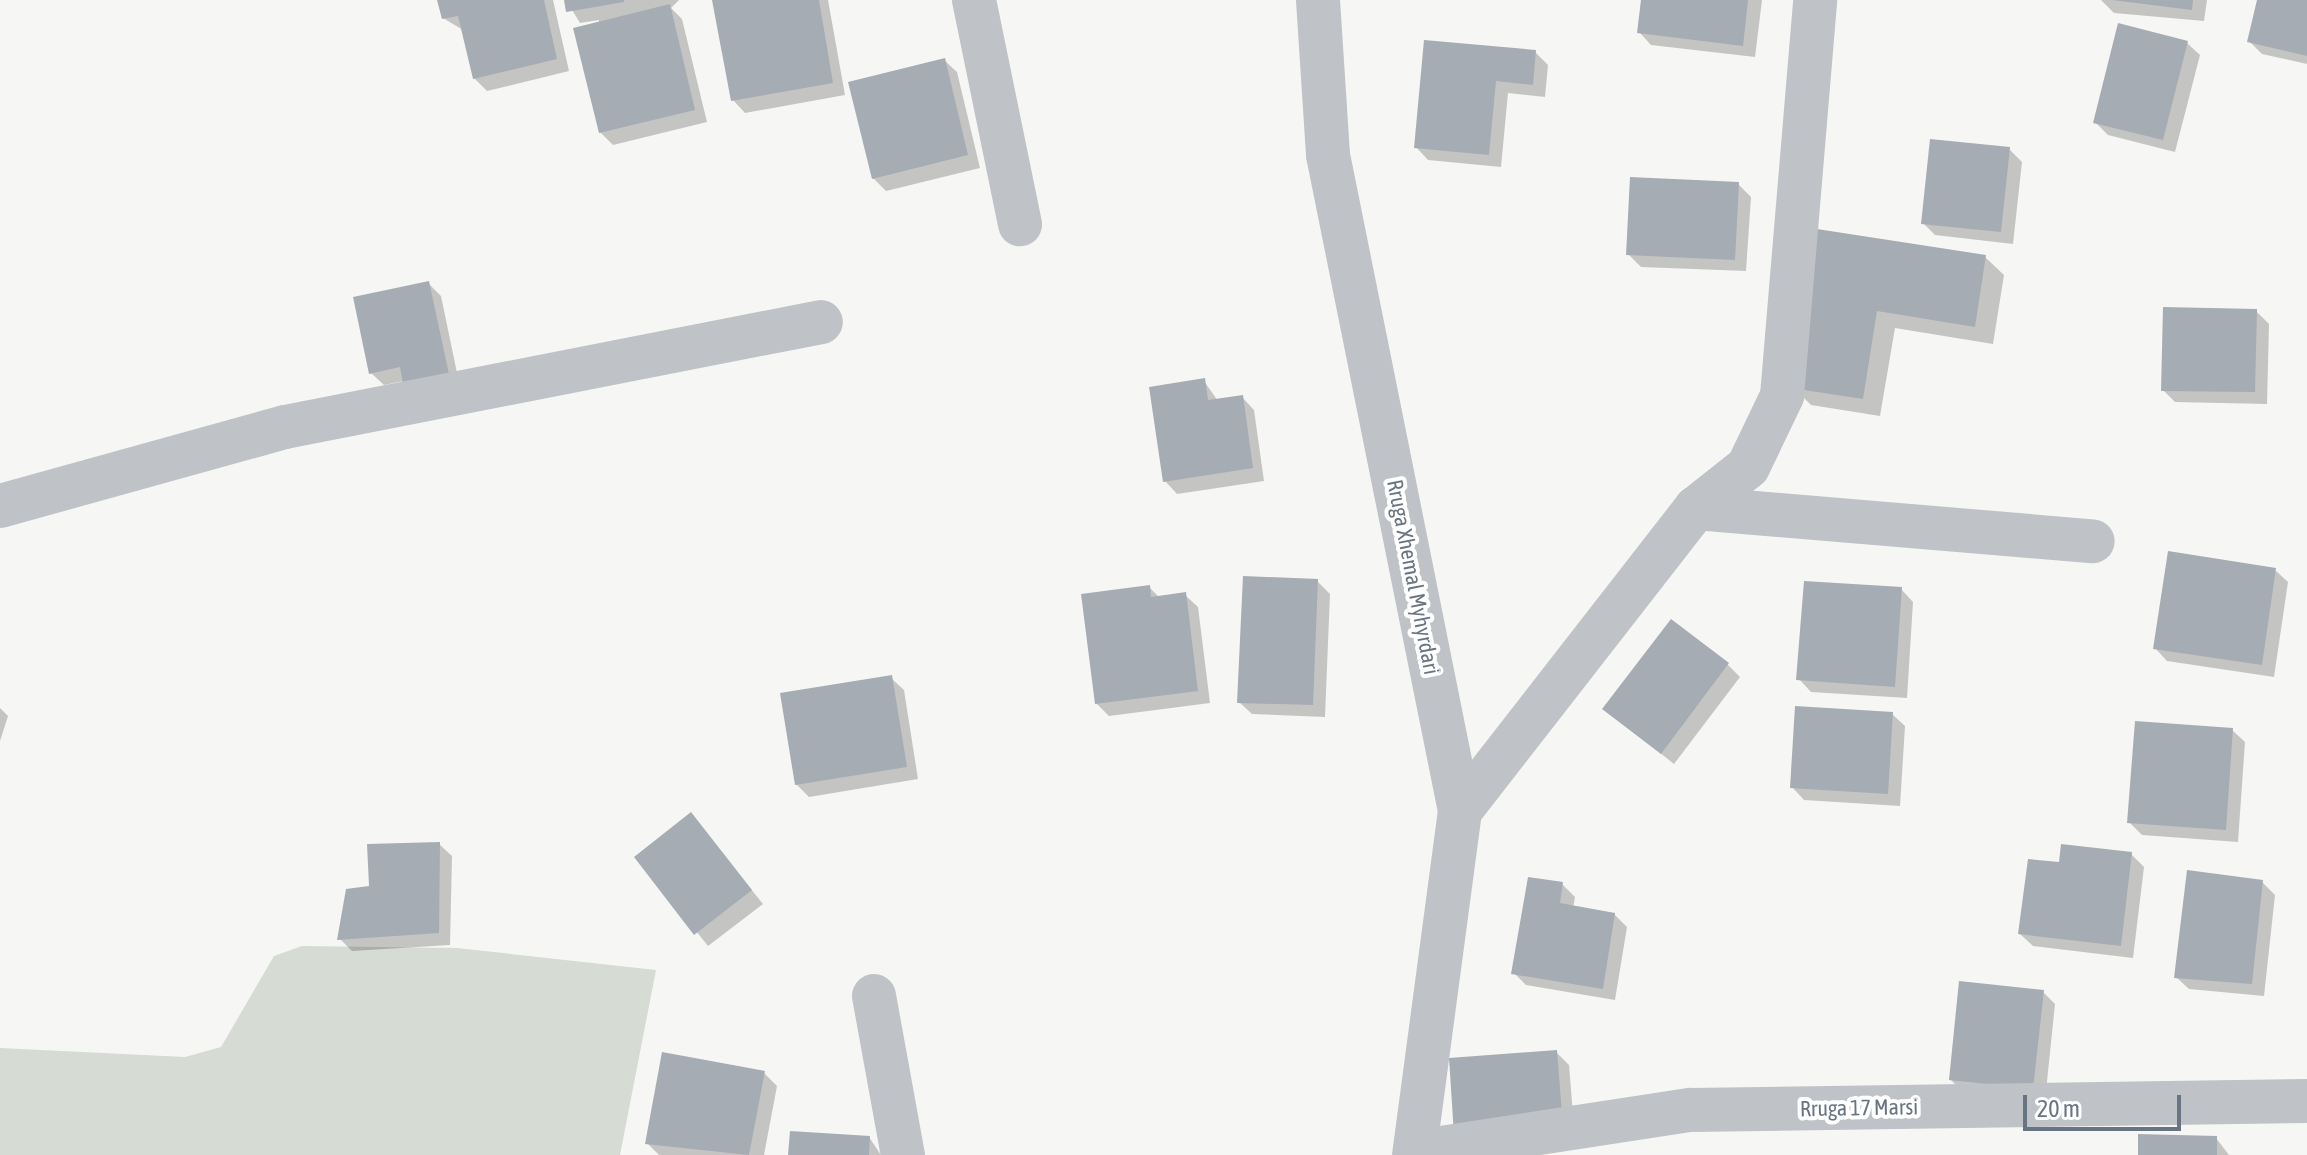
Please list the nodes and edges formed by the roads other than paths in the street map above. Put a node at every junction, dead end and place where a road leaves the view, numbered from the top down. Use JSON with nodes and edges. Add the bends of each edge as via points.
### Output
{"nodes":[{"id":1,"x":974,"y":0,"type":"edge"},
{"id":2,"x":1318,"y":0,"type":"edge"},
{"id":3,"x":1815,"y":0,"type":"edge"},
{"id":4,"x":1020,"y":224,"type":"dead end"},
{"id":5,"x":821,"y":322,"type":"dead end"},
{"id":6,"x":0,"y":506,"type":"edge"},
{"id":7,"x":1696,"y":508,"type":"junction"},
{"id":8,"x":2093,"y":541,"type":"dead end"},
{"id":9,"x":1460,"y":811,"type":"junction"},
{"id":10,"x":874,"y":996,"type":"dead end"},
{"id":11,"x":2307,"y":1101,"type":"edge"},
{"id":12,"x":1414,"y":1153,"type":"edge"},
{"id":13,"x":903,"y":1155,"type":"edge"}],
"edges":[{"from":1,"to":4,"type":"street"},
{"from":2,"to":9,"type":"street","name":"Rruga Xhemal Myhyrdari","via":[[1328,155]]},
{"from":3,"to":7,"type":"street","via":[[1782,396],[1748,467]]},
{"from":5,"to":6,"type":"street","via":[[285,427]]},
{"from":7,"to":8,"type":"street"},
{"from":7,"to":9,"type":"street"},
{"from":9,"to":12,"type":"street","name":"Rruga Xhemal Myhyrdari"},
{"from":10,"to":13,"type":"street"},
{"from":11,"to":12,"type":"street","name":"Rruga 17 Marsi","via":[[1691,1110]]}]}
